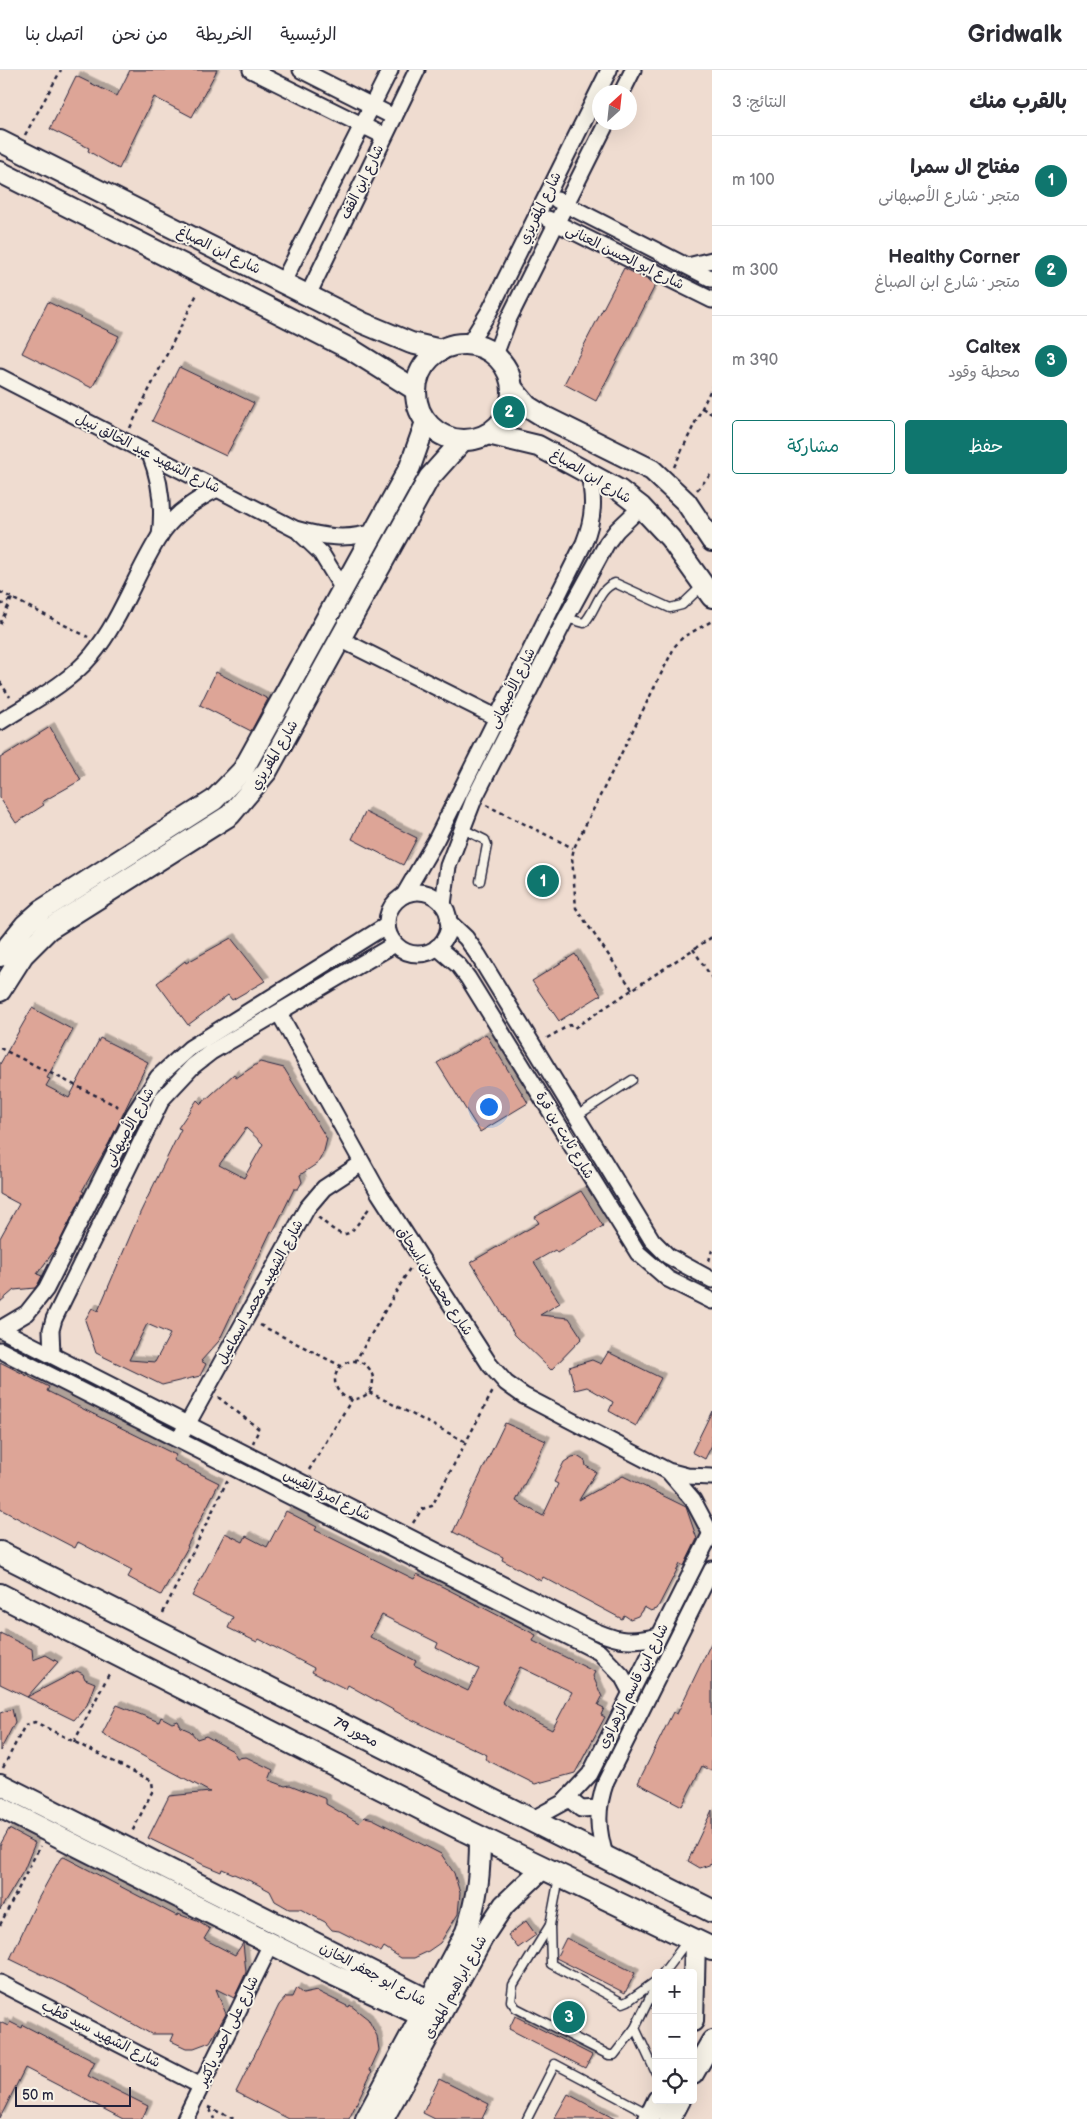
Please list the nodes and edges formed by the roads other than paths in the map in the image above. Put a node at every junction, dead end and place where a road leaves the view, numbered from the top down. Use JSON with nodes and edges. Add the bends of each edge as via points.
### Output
{"nodes":[{"id":1,"x":251,"y":70,"type":"edge"},
{"id":2,"x":301,"y":70,"type":"edge"},
{"id":3,"x":390,"y":70,"type":"edge"},
{"id":4,"x":417,"y":70,"type":"edge"},
{"id":5,"x":609,"y":70,"type":"edge"},
{"id":6,"x":634,"y":70,"type":"edge"},
{"id":7,"x":626,"y":85,"type":"edge"},
{"id":8,"x":372,"y":106,"type":"junction"},
{"id":9,"x":394,"y":117,"type":"junction"},
{"id":10,"x":362,"y":125,"type":"junction"},
{"id":11,"x":603,"y":130,"type":"edge"},
{"id":12,"x":384,"y":136,"type":"junction"},
{"id":13,"x":8,"y":145,"type":"edge"},
{"id":14,"x":0,"y":172,"type":"edge"},
{"id":15,"x":547,"y":195,"type":"junction"},
{"id":16,"x":566,"y":205,"type":"junction"},
{"id":17,"x":537,"y":214,"type":"junction"},
{"id":18,"x":556,"y":223,"type":"junction"},
{"id":19,"x":712,"y":260,"type":"edge"},
{"id":20,"x":688,"y":266,"type":"junction"},
{"id":21,"x":712,"y":279,"type":"edge"},
{"id":22,"x":283,"y":282,"type":"junction"},
{"id":23,"x":308,"y":295,"type":"junction"},
{"id":24,"x":712,"y":300,"type":"edge"},
{"id":25,"x":469,"y":344,"type":"junction"},
{"id":26,"x":440,"y":350,"type":"junction"},
{"id":27,"x":495,"y":355,"type":"junction"},
{"id":28,"x":0,"y":377,"type":"edge"},
{"id":29,"x":512,"y":388,"type":"junction"},
{"id":30,"x":416,"y":390,"type":"junction"},
{"id":31,"x":426,"y":422,"type":"junction"},
{"id":32,"x":488,"y":434,"type":"junction"},
{"id":33,"x":463,"y":440,"type":"junction"},
{"id":34,"x":150,"y":454,"type":"junction"},
{"id":35,"x":588,"y":472,"type":"junction"},
{"id":36,"x":217,"y":489,"type":"junction"},
{"id":37,"x":641,"y":507,"type":"junction"},
{"id":38,"x":296,"y":529,"type":"junction"},
{"id":39,"x":376,"y":531,"type":"junction"},
{"id":40,"x":160,"y":536,"type":"junction"},
{"id":41,"x":712,"y":541,"type":"edge"},
{"id":42,"x":344,"y":589,"type":"junction"},
{"id":43,"x":708,"y":590,"type":"edge"},
{"id":44,"x":566,"y":618,"type":"junction"},
{"id":45,"x":340,"y":639,"type":"junction"},
{"id":46,"x":498,"y":718,"type":"junction"},
{"id":47,"x":0,"y":722,"type":"edge"},
{"id":48,"x":461,"y":828,"type":"junction"},
{"id":49,"x":480,"y":881,"type":"dead end"},
{"id":50,"x":404,"y":896,"type":"junction"},
{"id":51,"x":443,"y":905,"type":"junction"},
{"id":52,"x":448,"y":921,"type":"junction"},
{"id":53,"x":387,"y":924,"type":"junction"},
{"id":54,"x":395,"y":944,"type":"junction"},
{"id":55,"x":437,"y":947,"type":"junction"},
{"id":56,"x":8,"y":950,"type":"edge"},
{"id":57,"x":0,"y":991,"type":"edge"},
{"id":58,"x":279,"y":1013,"type":"junction"},
{"id":59,"x":632,"y":1080,"type":"dead end"},
{"id":60,"x":572,"y":1111,"type":"junction"},
{"id":61,"x":553,"y":1115,"type":"junction"},
{"id":62,"x":362,"y":1163,"type":"junction"},
{"id":63,"x":712,"y":1280,"type":"edge"},
{"id":64,"x":712,"y":1301,"type":"edge"},
{"id":65,"x":0,"y":1329,"type":"edge"},
{"id":66,"x":0,"y":1350,"type":"edge"},
{"id":67,"x":52,"y":1355,"type":"junction"},
{"id":68,"x":188,"y":1423,"type":"junction"},
{"id":69,"x":179,"y":1439,"type":"junction"},
{"id":70,"x":668,"y":1471,"type":"junction"},
{"id":71,"x":712,"y":1477,"type":"edge"},
{"id":72,"x":711,"y":1532,"type":"edge"},
{"id":73,"x":0,"y":1553,"type":"edge"},
{"id":74,"x":712,"y":1569,"type":"edge"},
{"id":75,"x":682,"y":1591,"type":"junction"},
{"id":76,"x":0,"y":1595,"type":"edge"},
{"id":77,"x":696,"y":1598,"type":"junction"},
{"id":78,"x":126,"y":1615,"type":"junction"},
{"id":79,"x":658,"y":1636,"type":"junction"},
{"id":80,"x":191,"y":1648,"type":"junction"},
{"id":81,"x":119,"y":1654,"type":"junction"},
{"id":82,"x":181,"y":1686,"type":"junction"},
{"id":83,"x":630,"y":1690,"type":"junction"},
{"id":84,"x":0,"y":1784,"type":"edge"},
{"id":85,"x":568,"y":1798,"type":"junction"},
{"id":86,"x":0,"y":1807,"type":"edge"},
{"id":87,"x":599,"y":1808,"type":"junction"},
{"id":88,"x":531,"y":1820,"type":"junction"},
{"id":89,"x":480,"y":1837,"type":"junction"},
{"id":90,"x":606,"y":1858,"type":"junction"},
{"id":91,"x":551,"y":1871,"type":"junction"},
{"id":92,"x":709,"y":1906,"type":"edge"},
{"id":93,"x":550,"y":1924,"type":"junction"},
{"id":94,"x":699,"y":1943,"type":"edge"},
{"id":95,"x":271,"y":1944,"type":"junction"},
{"id":96,"x":668,"y":1969,"type":"edge"},
{"id":97,"x":0,"y":1983,"type":"edge"},
{"id":98,"x":652,"y":1986,"type":"edge"},
{"id":99,"x":652,"y":1992,"type":"edge"},
{"id":100,"x":429,"y":2011,"type":"junction"},
{"id":101,"x":700,"y":2017,"type":"edge"},
{"id":102,"x":635,"y":2028,"type":"junction"},
{"id":103,"x":712,"y":2041,"type":"edge"},
{"id":104,"x":652,"y":2064,"type":"edge"},
{"id":105,"x":697,"y":2067,"type":"edge"},
{"id":106,"x":201,"y":2086,"type":"junction"},
{"id":107,"x":673,"y":2104,"type":"edge"},
{"id":108,"x":657,"y":2113,"type":"edge"},
{"id":109,"x":185,"y":2119,"type":"edge"},
{"id":110,"x":366,"y":2119,"type":"edge"},
{"id":111,"x":383,"y":2119,"type":"edge"},
{"id":112,"x":527,"y":2119,"type":"edge"}],
"edges":[{"from":1,"to":10,"type":"street"},
{"from":2,"to":8,"type":"street"},
{"from":3,"to":8,"type":"street","name":"شارع ابن القف"},
{"from":4,"to":9,"type":"street","name":"شارع ابن القف"},
{"from":5,"to":15,"type":"street","name":"شارع المقريزي"},
{"from":6,"to":7,"type":"street"},
{"from":8,"to":9,"type":"street"},
{"from":8,"to":10,"type":"street","name":"شارع ابن القف"},
{"from":9,"to":12,"type":"street","name":"شارع ابن القف"},
{"from":10,"to":12,"type":"street"},
{"from":10,"to":22,"type":"street","name":"شارع ابن القف"},
{"from":11,"to":16,"type":"street","name":"شارع المقريزي"},
{"from":12,"to":23,"type":"street","name":"شارع ابن القف"},
{"from":13,"to":22,"type":"street","name":"شارع ابن الصباغ"},
{"from":14,"to":30,"type":"street","name":"شارع ابن الصباغ","via":[[352,350]]},
{"from":15,"to":16,"type":"street","name":"شارع ابو الحسن العنانى"},
{"from":15,"to":17,"type":"street","name":"شارع المقريزي"},
{"from":16,"to":18,"type":"street","name":"شارع المقريزي"},
{"from":16,"to":20,"type":"street","name":"شارع ابو الحسن العنانى"},
{"from":17,"to":18,"type":"street","name":"شارع ابو الحسن العنانى"},
{"from":17,"to":25,"type":"street","name":"شارع المقريزي","via":[[490,310]]},
{"from":18,"to":24,"type":"street","name":"شارع ابو الحسن العنانى"},
{"from":18,"to":27,"type":"street","name":"شارع المقريزي","via":[[509,318]]},
{"from":19,"to":20,"type":"street"},
{"from":20,"to":21,"type":"street","name":"شارع ابو الحسن العنانى"},
{"from":22,"to":23,"type":"street","name":"شارع ابن الصباغ"},
{"from":23,"to":26,"type":"street","name":"شارع ابن الصباغ","via":[[411,343]]},
{"from":25,"to":26,"type":"street"},
{"from":25,"to":27,"type":"street"},
{"from":26,"to":30,"type":"street","via":[[423,366]]},
{"from":27,"to":29,"type":"street","via":[[504,365]]},
{"from":28,"to":34,"type":"street","name":"شارع الشهيد عبد الخالق نبيل"},
{"from":29,"to":32,"type":"street","via":[[509,409]]},
{"from":29,"to":41,"type":"street","via":[[527,406],[543,416],[637,461],[666,483],[686,502]]},
{"from":30,"to":31,"type":"street","via":[[419,410]]},
{"from":31,"to":33,"type":"street","via":[[443,435]]},
{"from":31,"to":39,"type":"street","name":"شارع المقريزي","via":[[416,453]]},
{"from":32,"to":33,"type":"street"},
{"from":32,"to":35,"type":"street","name":"شارع ابن الصباغ","via":[[538,446]]},
{"from":33,"to":45,"type":"street","name":"شارع المقريزي","via":[[429,478]]},
{"from":34,"to":36,"type":"street","name":"شارع الشهيد عبد الخالق نبيل"},
{"from":34,"to":40,"type":"street","via":[[162,503]]},
{"from":35,"to":37,"type":"street","name":"شارع ابن الصباغ"},
{"from":35,"to":46,"type":"street","name":"شارع الأصبهانى","via":[[593,500],[589,529]]},
{"from":36,"to":38,"type":"street","name":"شارع الشهيد عبد الخالق نبيل"},
{"from":36,"to":40,"type":"street","via":[[191,504]]},
{"from":37,"to":43,"type":"street","name":"شارع ابن الصباغ","via":[[670,538]]},
{"from":37,"to":44,"type":"street","name":"شارع الأصبهانى","via":[[608,543]]},
{"from":38,"to":39,"type":"street","name":"شارع الشهيد عبد الخالق نبيل","via":[[339,538]]},
{"from":38,"to":42,"type":"street","name":"شارع الشهيد عبد الخالق نبيل","via":[[321,553]]},
{"from":39,"to":42,"type":"street","name":"شارع المقريزي"},
{"from":40,"to":47,"type":"street","via":[[101,644],[74,674]]},
{"from":42,"to":56,"type":"street","name":"شارع المقريزي","via":[[251,758],[234,781],[214,800],[42,910],[25,925]]},
{"from":43,"to":44,"type":"lane","via":[[677,608],[670,608],[615,583],[603,591],[584,624]]},
{"from":44,"to":48,"type":"street","name":"شارع الأصبهانى"},
{"from":45,"to":46,"type":"street"},
{"from":45,"to":56,"type":"street","name":"شارع المقريزي","via":[[267,771],[237,808]]},
{"from":46,"to":50,"type":"street","name":"شارع الأصبهانى"},
{"from":48,"to":49,"type":"lane","via":[[486,840]]},
{"from":48,"to":51,"type":"street","name":"شارع الأصبهانى","via":[[448,866]]},
{"from":50,"to":51,"type":"street","via":[[429,894]]},
{"from":50,"to":53,"type":"street","via":[[394,903],[388,913]]},
{"from":51,"to":52,"type":"street"},
{"from":52,"to":55,"type":"street","via":[[448,930]]},
{"from":52,"to":60,"type":"street","name":"شارع ثابت بن قرة","via":[[462,933],[478,955]]},
{"from":53,"to":54,"type":"street"},
{"from":53,"to":65,"type":"street","name":"شارع الأصبهانى","via":[[190,1048],[158,1076],[134,1114],[46,1289],[27,1313]]},
{"from":54,"to":55,"type":"street","via":[[415,954]]},
{"from":54,"to":58,"type":"street","name":"شارع الأصبهانى"},
{"from":55,"to":61,"type":"street","name":"شارع ثابت بن قرة","via":[[468,978]]},
{"from":56,"to":57,"type":"street","name":"شارع المقريزي"},
{"from":58,"to":62,"type":"street","name":"شارع محمد بن اسحاق"},
{"from":58,"to":67,"type":"street","name":"شارع الأصبهانى","via":[[211,1052],[162,1099],[56,1313],[51,1330]]},
{"from":59,"to":60,"type":"lane"},
{"from":60,"to":61,"type":"street"},
{"from":60,"to":63,"type":"street","name":"شارع ثابت بن قرة","via":[[652,1240],[668,1256]]},
{"from":61,"to":64,"type":"street","name":"شارع ثابت بن قرة","via":[[638,1253],[668,1279]]},
{"from":62,"to":68,"type":"street","name":"شارع الشهيد محمد اسماعيل","via":[[324,1188],[307,1208]]},
{"from":62,"to":70,"type":"street","name":"شارع محمد بن اسحاق","via":[[418,1255],[500,1377],[524,1396]]},
{"from":65,"to":67,"type":"street","name":"شارع امرؤ القيس"},
{"from":66,"to":69,"type":"street","name":"شارع امرؤ القيس"},
{"from":67,"to":68,"type":"street","name":"شارع امرؤ القيس"},
{"from":68,"to":69,"type":"street","name":"شارع الشهيد محمد اسماعيل"},
{"from":68,"to":79,"type":"street","name":"شارع امرؤ القيس","via":[[605,1636],[620,1641]]},
{"from":69,"to":83,"type":"street","name":"شارع امرؤ القيس","via":[[599,1652],[622,1676]]},
{"from":70,"to":71,"type":"street","name":"شارع محمد بن اسحاق","via":[[686,1476]]},
{"from":70,"to":72,"type":"street","name":"شارع محمد بن اسحاق","via":[[693,1500]]},
{"from":72,"to":75,"type":"street","name":"شارع ابن قاسم الزهراوى"},
{"from":73,"to":78,"type":"main road","name":"محور 79"},
{"from":74,"to":77,"type":"street","name":"شارع ابن قاسم الزهراوى"},
{"from":75,"to":77,"type":"street"},
{"from":75,"to":79,"type":"street","name":"شارع ابن قاسم الزهراوى"},
{"from":76,"to":81,"type":"main road"},
{"from":77,"to":87,"type":"street","name":"شارع ابن قاسم الزهراوى","via":[[606,1781]]},
{"from":78,"to":80,"type":"main road","name":"محور 79"},
{"from":78,"to":81,"type":"main road","via":[[139,1634],[133,1648]]},
{"from":79,"to":83,"type":"street","name":"شارع ابن قاسم الزهراوى"},
{"from":80,"to":82,"type":"main road","via":[[174,1650],[164,1660],[167,1674]]},
{"from":80,"to":88,"type":"main road","name":"محور 79"},
{"from":81,"to":82,"type":"main road"},
{"from":82,"to":89,"type":"main road"},
{"from":83,"to":85,"type":"street","name":"شارع ابن قاسم الزهراوى","via":[[590,1774]]},
{"from":84,"to":100,"type":"street","name":"شارع ابو جعفر الخازن"},
{"from":85,"to":87,"type":"street","via":[[581,1810]]},
{"from":85,"to":88,"type":"street","name":"شارع ابن قاسم الزهراوى"},
{"from":86,"to":95,"type":"street","name":"شارع ابو جعفر الخازن"},
{"from":87,"to":90,"type":"street","name":"شارع ابن قاسم الزهراوى","via":[[600,1839]]},
{"from":88,"to":90,"type":"main road","name":"محور 79"},
{"from":89,"to":91,"type":"main road"},
{"from":89,"to":100,"type":"street","name":"شارع ابراهيم المهدى","via":[[480,1878],[476,1902],[466,1932]]},
{"from":90,"to":92,"type":"main road","name":"محور 79"},
{"from":91,"to":93,"type":"lane"},
{"from":91,"to":94,"type":"main road"},
{"from":91,"to":100,"type":"street","name":"شارع ابراهيم المهدى","via":[[504,1905]]},
{"from":93,"to":98,"type":"lane","via":[[551,1964],[623,2003]]},
{"from":93,"to":102,"type":"lane","via":[[513,1985],[511,2001],[516,2008],[609,2055],[619,2052]]},
{"from":94,"to":96,"type":"lane"},
{"from":94,"to":101,"type":"street"},
{"from":95,"to":100,"type":"street","name":"شارع ابو جعفر الخازن"},
{"from":95,"to":106,"type":"street","name":"شارع على احمد باكثير"},
{"from":97,"to":106,"type":"street","name":"شارع الشهيد سيد قطب"},
{"from":99,"to":102,"type":"lane"},
{"from":100,"to":110,"type":"street","name":"شارع ابراهيم المهدى"},
{"from":100,"to":111,"type":"street","name":"شارع ابراهيم المهدى"},
{"from":102,"to":104,"type":"lane"},
{"from":103,"to":105,"type":"street"},
{"from":106,"to":109,"type":"street","name":"شارع على احمد باكثير"},
{"from":107,"to":108,"type":"street"},
{"from":108,"to":112,"type":"lane","via":[[555,2064]]}]}
